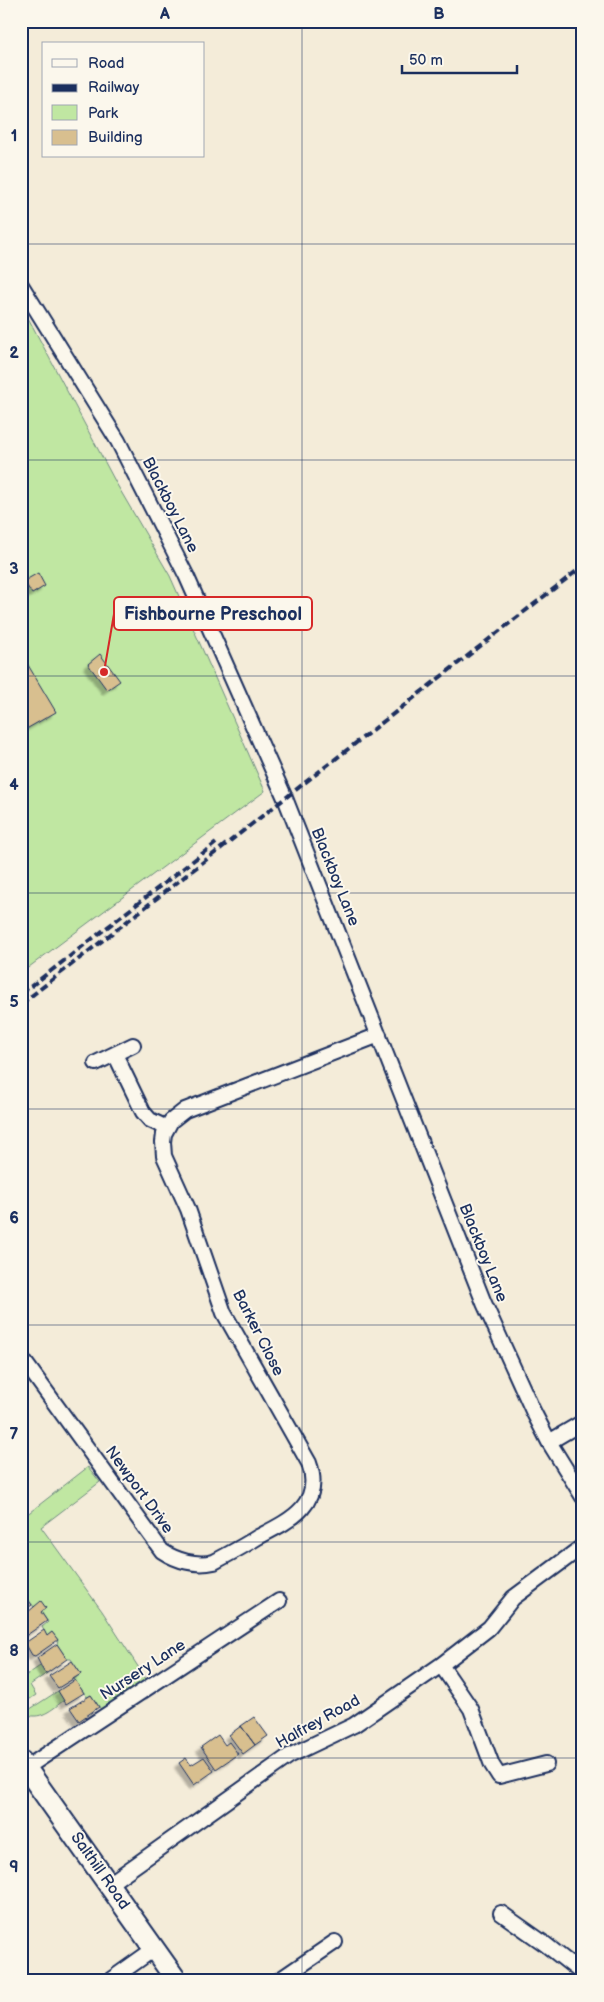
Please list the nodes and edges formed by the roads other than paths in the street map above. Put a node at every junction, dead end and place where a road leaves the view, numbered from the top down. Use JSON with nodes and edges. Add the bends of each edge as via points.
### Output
{"nodes":[{"id":1,"x":21,"y":285,"type":"edge"},
{"id":2,"x":379,"y":1035,"type":"junction"},
{"id":3,"x":133,"y":1045,"type":"dead end"},
{"id":4,"x":115,"y":1054,"type":"junction"},
{"id":5,"x":96,"y":1063,"type":"dead end"},
{"id":6,"x":167,"y":1128,"type":"junction"},
{"id":7,"x":21,"y":1357,"type":"edge"},
{"id":8,"x":583,"y":1422,"type":"edge"},
{"id":9,"x":548,"y":1442,"type":"junction"},
{"id":10,"x":310,"y":1495,"type":"joint"},
{"id":11,"x":583,"y":1497,"type":"edge"},
{"id":12,"x":583,"y":1546,"type":"edge"},
{"id":13,"x":279,"y":1601,"type":"dead end"},
{"id":14,"x":440,"y":1665,"type":"junction"},
{"id":15,"x":24,"y":1764,"type":"edge"},
{"id":16,"x":546,"y":1764,"type":"dead end"},
{"id":17,"x":109,"y":1884,"type":"junction"},
{"id":18,"x":501,"y":1913,"type":"dead end"},
{"id":19,"x":335,"y":1942,"type":"dead end"},
{"id":20,"x":154,"y":1949,"type":"junction"},
{"id":21,"x":583,"y":1974,"type":"edge"},
{"id":22,"x":110,"y":1981,"type":"edge"},
{"id":23,"x":178,"y":1981,"type":"edge"},
{"id":24,"x":278,"y":1981,"type":"edge"}],
"edges":[{"from":1,"to":2,"type":"street","name":"Blackboy Lane","via":[[118,441],[186,576],[285,798]]},
{"from":2,"to":6,"type":"street","via":[[185,1110]]},
{"from":2,"to":9,"type":"street","name":"Blackboy Lane","via":[[451,1225]]},
{"from":3,"to":4,"type":"street"},
{"from":4,"to":5,"type":"street"},
{"from":4,"to":6,"type":"street","via":[[143,1112],[150,1120]]},
{"from":6,"to":10,"type":"street","name":"Barker Close","via":[[162,1142],[164,1156],[188,1209],[224,1313],[309,1463],[312,1476]]},
{"from":7,"to":10,"type":"street","name":"Newport Drive","via":[[162,1551],[174,1559],[204,1564],[214,1562],[297,1516]]},
{"from":8,"to":9,"type":"street"},
{"from":9,"to":11,"type":"street","name":"Blackboy Lane"},
{"from":12,"to":14,"type":"street","name":"Halfrey Road","via":[[513,1598],[489,1628]]},
{"from":13,"to":15,"type":"street","name":"Nursery Lane"},
{"from":14,"to":16,"type":"street","via":[[471,1709],[492,1765],[500,1776]]},
{"from":14,"to":17,"type":"street","name":"Halfrey Road","via":[[354,1725],[289,1756]]},
{"from":15,"to":17,"type":"street","name":"Salthill Road"},
{"from":17,"to":20,"type":"street","name":"Salthill Road"},
{"from":18,"to":21,"type":"street"},
{"from":19,"to":24,"type":"street"},
{"from":20,"to":22,"type":"street"},
{"from":20,"to":23,"type":"street","name":"Salthill Road"}]}
